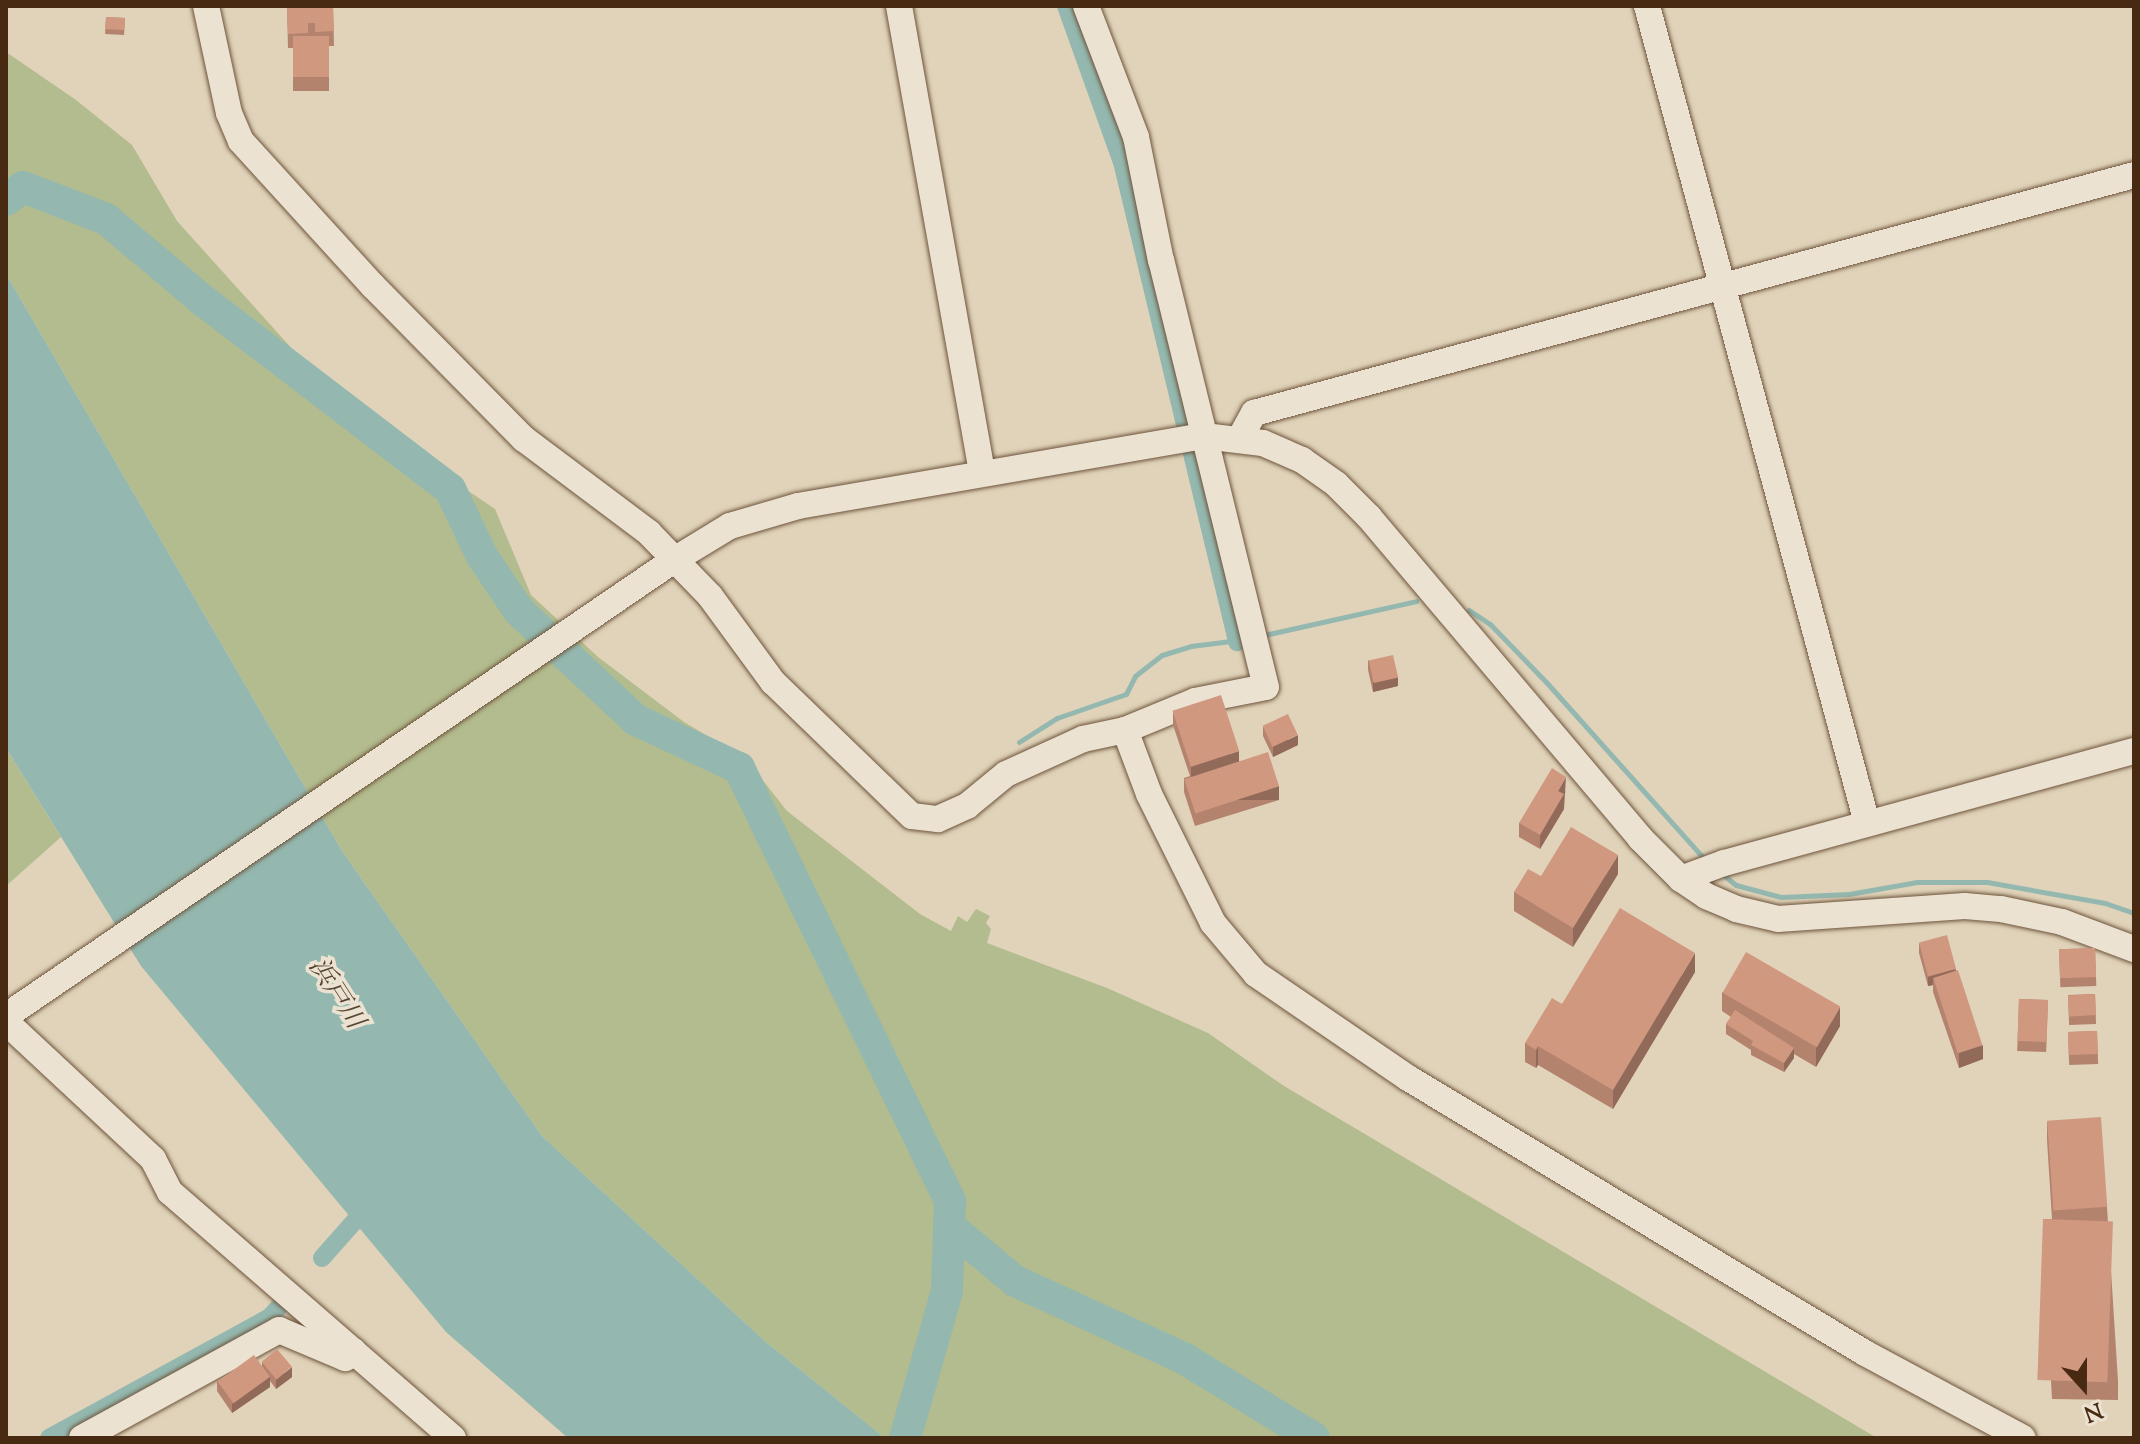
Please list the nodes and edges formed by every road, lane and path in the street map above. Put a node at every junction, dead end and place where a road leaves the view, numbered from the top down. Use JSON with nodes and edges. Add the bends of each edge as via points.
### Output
{"nodes":[{"id":1,"x":206,"y":6,"type":"edge"},
{"id":2,"x":899,"y":6,"type":"edge"},
{"id":3,"x":1086,"y":6,"type":"edge"},
{"id":4,"x":1647,"y":6,"type":"edge"},
{"id":5,"x":2134,"y":175,"type":"edge"},
{"id":6,"x":1722,"y":285,"type":"junction"},
{"id":7,"x":1204,"y":436,"type":"junction"},
{"id":8,"x":1240,"y":438,"type":"junction"},
{"id":9,"x":982,"y":473,"type":"junction"},
{"id":10,"x":674,"y":560,"type":"junction"},
{"id":11,"x":1125,"y":730,"type":"junction"},
{"id":12,"x":2134,"y":751,"type":"edge"},
{"id":13,"x":1867,"y":823,"type":"junction"},
{"id":14,"x":1703,"y":870,"type":"junction"},
{"id":15,"x":2134,"y":949,"type":"edge"},
{"id":16,"x":11,"y":1014,"type":"edge"},
{"id":17,"x":354,"y":1351,"type":"junction"},
{"id":18,"x":82,"y":1438,"type":"edge"},
{"id":19,"x":453,"y":1438,"type":"edge"},
{"id":20,"x":2023,"y":1438,"type":"edge"}],
"edges":[{"from":1,"to":10,"type":"street","via":[[229,113],[241,141],[373,286],[524,439],[649,533]]},
{"from":2,"to":9,"type":"street"},
{"from":3,"to":7,"type":"street","via":[[1136,137]]},
{"from":4,"to":6,"type":"street"},
{"from":5,"to":6,"type":"street"},
{"from":6,"to":8,"type":"street","via":[[1254,413]]},
{"from":6,"to":13,"type":"street"},
{"from":7,"to":8,"type":"street"},
{"from":7,"to":9,"type":"street"},
{"from":7,"to":11,"type":"street","via":[[1266,687],[1195,701]]},
{"from":8,"to":14,"type":"street","via":[[1302,460],[1352,499],[1640,838]]},
{"from":9,"to":10,"type":"street","via":[[762,515],[730,526]]},
{"from":10,"to":11,"type":"street","via":[[710,596],[773,682],[912,816],[938,819],[967,806],[1006,774],[1083,739]]},
{"from":10,"to":16,"type":"street"},
{"from":11,"to":20,"type":"street","via":[[1149,794],[1213,923],[1256,974],[1408,1078],[1865,1353]]},
{"from":12,"to":13,"type":"street"},
{"from":13,"to":14,"type":"street"},
{"from":14,"to":15,"type":"street","via":[[1720,904],[1778,919],[1965,906],[2001,909],[2062,922]]},
{"from":16,"to":17,"type":"street","via":[[153,1159],[170,1192]]},
{"from":17,"to":18,"type":"street","via":[[345,1358],[279,1330]]},
{"from":17,"to":19,"type":"street"}]}
